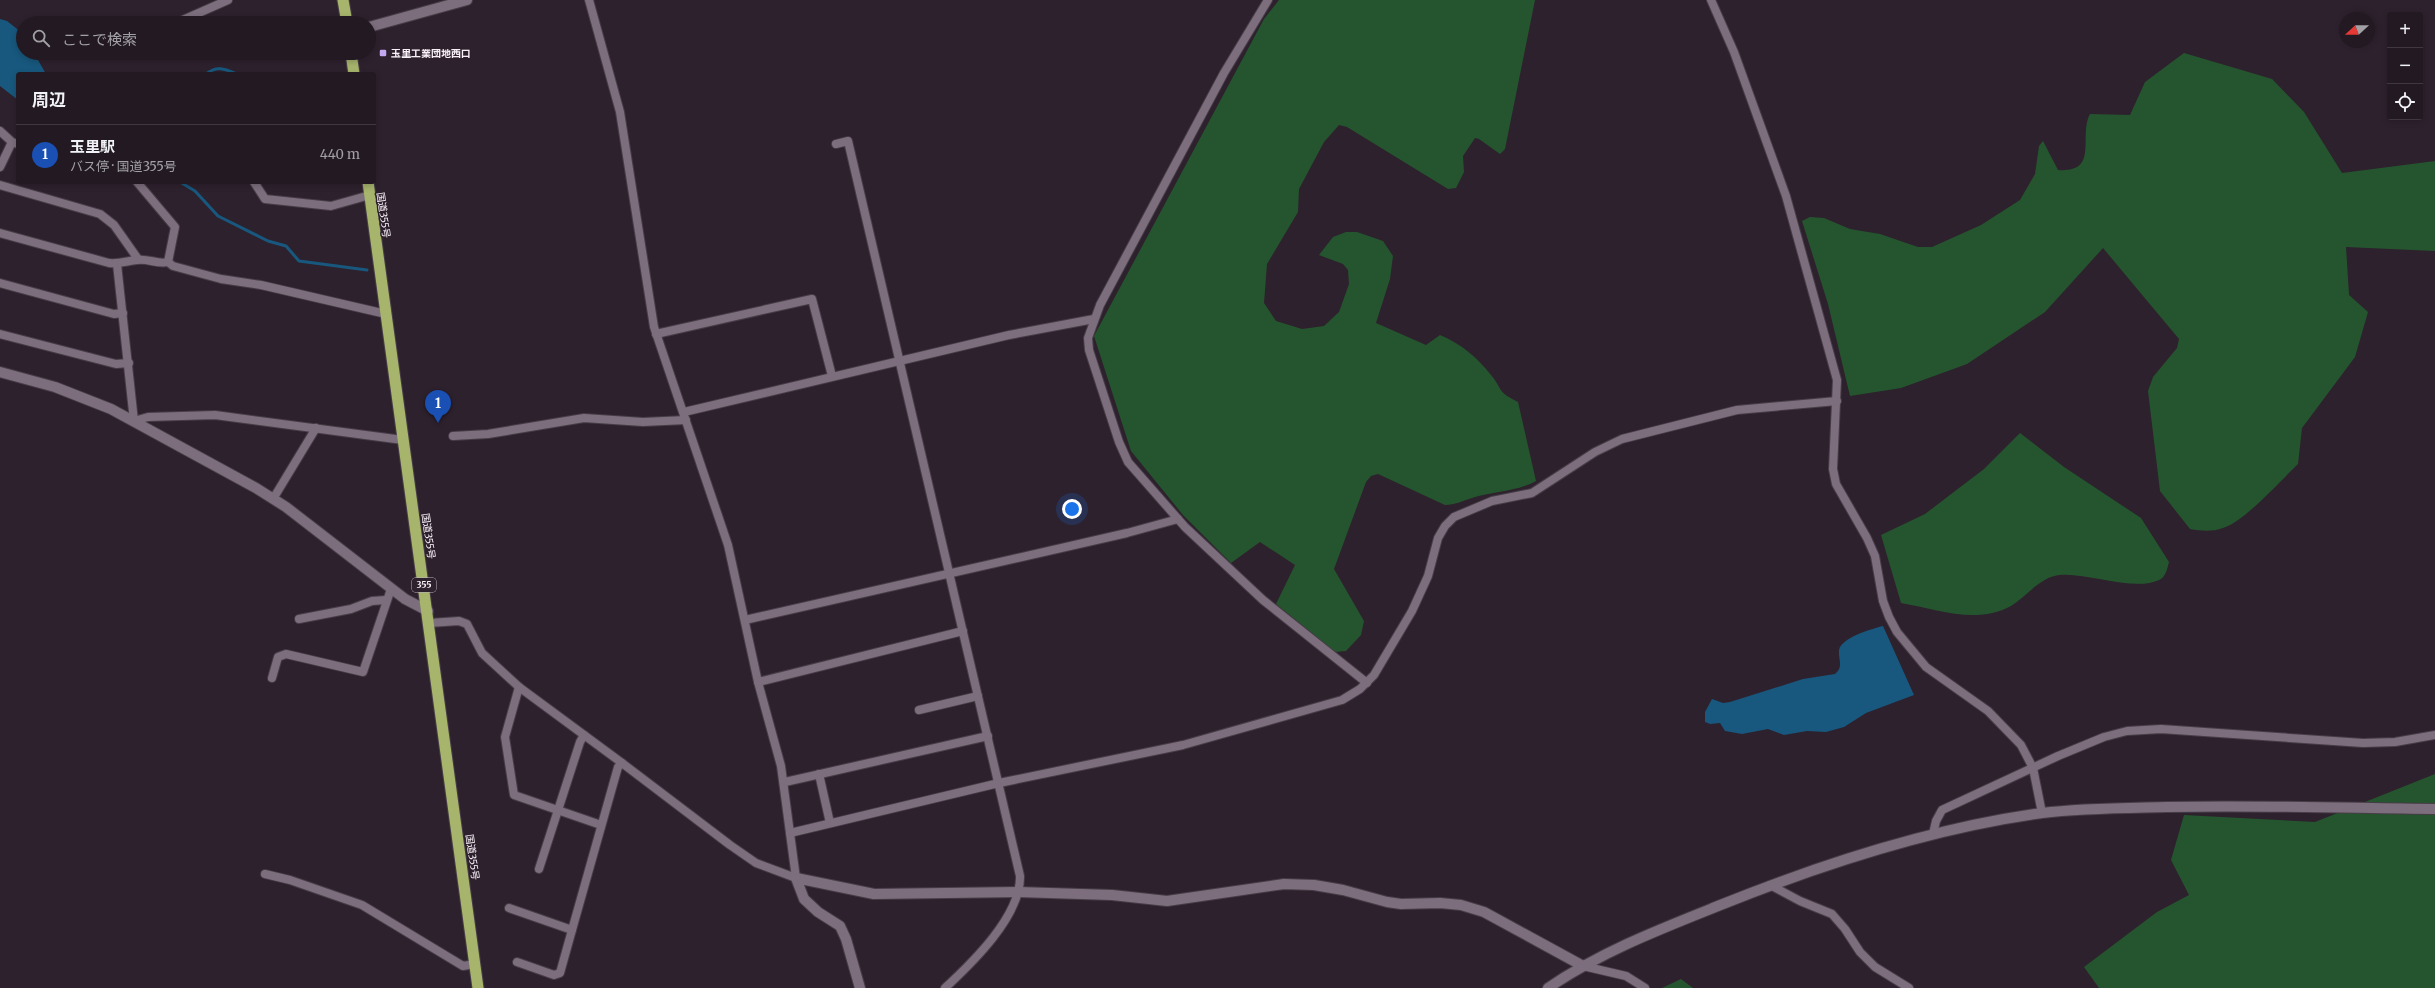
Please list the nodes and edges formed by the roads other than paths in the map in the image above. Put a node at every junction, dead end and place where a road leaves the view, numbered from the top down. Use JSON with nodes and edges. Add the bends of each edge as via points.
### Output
{"nodes":[{"id":1,"x":228,"y":0,"type":"edge"},
{"id":2,"x":343,"y":0,"type":"edge"},
{"id":3,"x":467,"y":0,"type":"edge"},
{"id":4,"x":589,"y":0,"type":"edge"},
{"id":5,"x":1268,"y":0,"type":"edge"},
{"id":6,"x":1711,"y":0,"type":"edge"},
{"id":7,"x":192,"y":16,"type":"edge"},
{"id":8,"x":346,"y":16,"type":"edge"},
{"id":9,"x":376,"y":25,"type":"edge"},
{"id":10,"x":352,"y":60,"type":"edge"},
{"id":11,"x":354,"y":72,"type":"edge"},
{"id":12,"x":0,"y":131,"type":"edge"},
{"id":13,"x":15,"y":143,"type":"edge"},
{"id":14,"x":836,"y":144,"type":"dead end"},
{"id":15,"x":0,"y":167,"type":"edge"},
{"id":16,"x":139,"y":184,"type":"edge"},
{"id":17,"x":255,"y":184,"type":"edge"},
{"id":18,"x":368,"y":184,"type":"edge"},
{"id":19,"x":0,"y":185,"type":"edge"},
{"id":20,"x":370,"y":195,"type":"junction"},
{"id":21,"x":0,"y":233,"type":"edge"},
{"id":22,"x":138,"y":259,"type":"junction"},
{"id":23,"x":168,"y":262,"type":"junction"},
{"id":24,"x":117,"y":264,"type":"junction"},
{"id":25,"x":0,"y":283,"type":"edge"},
{"id":26,"x":123,"y":313,"type":"junction"},
{"id":27,"x":386,"y":314,"type":"junction"},
{"id":28,"x":1094,"y":319,"type":"junction"},
{"id":29,"x":0,"y":334,"type":"edge"},
{"id":30,"x":656,"y":334,"type":"junction"},
{"id":31,"x":899,"y":360,"type":"junction"},
{"id":32,"x":129,"y":363,"type":"junction"},
{"id":33,"x":0,"y":372,"type":"edge"},
{"id":34,"x":832,"y":376,"type":"junction"},
{"id":35,"x":1837,"y":401,"type":"junction"},
{"id":36,"x":684,"y":412,"type":"junction"},
{"id":37,"x":686,"y":420,"type":"junction"},
{"id":38,"x":134,"y":421,"type":"junction"},
{"id":39,"x":316,"y":428,"type":"junction"},
{"id":40,"x":453,"y":436,"type":"dead end"},
{"id":41,"x":403,"y":440,"type":"junction"},
{"id":42,"x":273,"y":498,"type":"junction"},
{"id":43,"x":1178,"y":519,"type":"junction"},
{"id":44,"x":949,"y":572,"type":"junction"},
{"id":45,"x":391,"y":589,"type":"junction"},
{"id":46,"x":386,"y":600,"type":"junction"},
{"id":47,"x":428,"y":611,"type":"junction"},
{"id":48,"x":299,"y":619,"type":"dead end"},
{"id":49,"x":745,"y":620,"type":"junction"},
{"id":50,"x":429,"y":623,"type":"junction"},
{"id":51,"x":963,"y":630,"type":"junction"},
{"id":52,"x":272,"y":678,"type":"dead end"},
{"id":53,"x":758,"y":682,"type":"junction"},
{"id":54,"x":1367,"y":683,"type":"junction"},
{"id":55,"x":519,"y":687,"type":"junction"},
{"id":56,"x":978,"y":696,"type":"junction"},
{"id":57,"x":919,"y":710,"type":"dead end"},
{"id":58,"x":584,"y":735,"type":"junction"},
{"id":59,"x":2435,"y":735,"type":"edge"},
{"id":60,"x":988,"y":736,"type":"junction"},
{"id":61,"x":622,"y":763,"type":"junction"},
{"id":62,"x":2033,"y":768,"type":"junction"},
{"id":63,"x":819,"y":774,"type":"junction"},
{"id":64,"x":785,"y":782,"type":"junction"},
{"id":65,"x":999,"y":783,"type":"junction"},
{"id":66,"x":2435,"y":809,"type":"edge"},
{"id":67,"x":558,"y":811,"type":"junction"},
{"id":68,"x":2042,"y":813,"type":"junction"},
{"id":69,"x":830,"y":823,"type":"junction"},
{"id":70,"x":601,"y":826,"type":"junction"},
{"id":71,"x":790,"y":832,"type":"junction"},
{"id":72,"x":1933,"y":834,"type":"junction"},
{"id":73,"x":539,"y":869,"type":"dead end"},
{"id":74,"x":265,"y":874,"type":"dead end"},
{"id":75,"x":796,"y":878,"type":"junction"},
{"id":76,"x":1770,"y":885,"type":"junction"},
{"id":77,"x":1018,"y":892,"type":"junction"},
{"id":78,"x":508,"y":908,"type":"dead end"},
{"id":79,"x":572,"y":930,"type":"junction"},
{"id":80,"x":517,"y":962,"type":"dead end"},
{"id":81,"x":475,"y":964,"type":"junction"},
{"id":82,"x":1583,"y":966,"type":"junction"},
{"id":83,"x":478,"y":988,"type":"edge"},
{"id":84,"x":860,"y":988,"type":"edge"},
{"id":85,"x":945,"y":988,"type":"edge"},
{"id":86,"x":1548,"y":988,"type":"edge"},
{"id":87,"x":1645,"y":988,"type":"edge"},
{"id":88,"x":1909,"y":988,"type":"edge"}],
"edges":[{"from":1,"to":7,"type":"street"},
{"from":2,"to":8,"type":"highway"},
{"from":3,"to":9,"type":"street"},
{"from":4,"to":30,"type":"street","via":[[620,112]]},
{"from":5,"to":28,"type":"street","via":[[1224,73]]},
{"from":6,"to":35,"type":"street","via":[[1734,52],[1786,196],[1837,380]]},
{"from":10,"to":11,"type":"highway"},
{"from":12,"to":13,"type":"street"},
{"from":13,"to":15,"type":"street"},
{"from":14,"to":31,"type":"street","via":[[848,141]]},
{"from":16,"to":23,"type":"street","via":[[175,227]]},
{"from":17,"to":20,"type":"street","via":[[265,199],[331,206]]},
{"from":18,"to":20,"type":"highway","name":"国道355号","number":"355"},
{"from":19,"to":22,"type":"street","via":[[100,214],[114,225]]},
{"from":20,"to":27,"type":"highway","name":"国道355号","number":"355"},
{"from":21,"to":24,"type":"street"},
{"from":22,"to":23,"type":"street"},
{"from":22,"to":24,"type":"street"},
{"from":23,"to":27,"type":"street","via":[[173,266],[221,279],[261,285]]},
{"from":24,"to":26,"type":"street"},
{"from":25,"to":26,"type":"street","via":[[114,314]]},
{"from":26,"to":32,"type":"street"},
{"from":27,"to":41,"type":"highway","name":"国道355号","number":"355"},
{"from":28,"to":31,"type":"street","via":[[1008,335]]},
{"from":28,"to":43,"type":"street","via":[[1088,338],[1089,350],[1123,455]]},
{"from":29,"to":32,"type":"street","via":[[116,364]]},
{"from":30,"to":34,"type":"street","via":[[812,298]]},
{"from":30,"to":36,"type":"street"},
{"from":31,"to":34,"type":"street"},
{"from":31,"to":44,"type":"street"},
{"from":32,"to":38,"type":"street"},
{"from":33,"to":38,"type":"street","via":[[80,396]]},
{"from":34,"to":36,"type":"street"},
{"from":35,"to":54,"type":"street","via":[[1737,410],[1628,438],[1595,452],[1532,493],[1492,501],[1454,517],[1438,538],[1428,576],[1412,611]]},
{"from":35,"to":62,"type":"street","via":[[1834,469],[1836,484],[1868,538],[1875,556],[1883,601],[1897,632],[1926,667],[1988,711],[2021,745]]},
{"from":36,"to":37,"type":"street"},
{"from":37,"to":40,"type":"street","via":[[643,422],[584,418],[488,434]]},
{"from":37,"to":49,"type":"street","via":[[728,545]]},
{"from":38,"to":39,"type":"street","via":[[148,417],[215,415]]},
{"from":38,"to":42,"type":"street"},
{"from":39,"to":41,"type":"street"},
{"from":39,"to":42,"type":"street"},
{"from":41,"to":47,"type":"highway","name":"国道355号","number":"355"},
{"from":42,"to":45,"type":"street"},
{"from":43,"to":44,"type":"street","via":[[1127,533]]},
{"from":43,"to":54,"type":"street","via":[[1263,600]]},
{"from":44,"to":49,"type":"street"},
{"from":44,"to":51,"type":"street"},
{"from":45,"to":46,"type":"street"},
{"from":45,"to":47,"type":"street","via":[[419,608]]},
{"from":46,"to":48,"type":"street","via":[[372,601],[351,609]]},
{"from":46,"to":52,"type":"street","via":[[363,672],[286,654],[278,656]]},
{"from":47,"to":50,"type":"highway","name":"国道355号","number":"355"},
{"from":49,"to":53,"type":"street"},
{"from":50,"to":55,"type":"street","via":[[459,621],[467,624],[484,656]]},
{"from":50,"to":81,"type":"highway","name":"国道355号","number":"355"},
{"from":51,"to":53,"type":"street"},
{"from":51,"to":56,"type":"street"},
{"from":53,"to":64,"type":"street"},
{"from":54,"to":65,"type":"street","via":[[1352,695],[1337,701],[1183,745]]},
{"from":55,"to":58,"type":"street"},
{"from":55,"to":67,"type":"street","via":[[505,737],[514,795]]},
{"from":56,"to":57,"type":"street"},
{"from":56,"to":60,"type":"street"},
{"from":58,"to":61,"type":"street"},
{"from":58,"to":67,"type":"street"},
{"from":59,"to":62,"type":"street","via":[[2395,742],[2363,743],[2161,729],[2126,731],[2104,737]]},
{"from":60,"to":63,"type":"street"},
{"from":60,"to":65,"type":"street"},
{"from":61,"to":70,"type":"street","via":[[618,767]]},
{"from":61,"to":75,"type":"street","via":[[756,863]]},
{"from":62,"to":68,"type":"street"},
{"from":62,"to":72,"type":"street","via":[[1942,810],[1936,820]]},
{"from":63,"to":64,"type":"street"},
{"from":63,"to":69,"type":"street"},
{"from":64,"to":71,"type":"street"},
{"from":65,"to":69,"type":"street"},
{"from":65,"to":77,"type":"street","via":[[1020,876]]},
{"from":66,"to":68,"type":"street","via":[[2220,806]]},
{"from":67,"to":70,"type":"street"},
{"from":67,"to":73,"type":"street"},
{"from":68,"to":72,"type":"street"},
{"from":69,"to":71,"type":"street"},
{"from":70,"to":79,"type":"street"},
{"from":71,"to":75,"type":"street"},
{"from":72,"to":76,"type":"street","via":[[1847,858]]},
{"from":74,"to":81,"type":"street","via":[[362,905],[463,966]]},
{"from":75,"to":77,"type":"street","via":[[851,891],[882,894]]},
{"from":75,"to":84,"type":"street","via":[[804,899],[840,926]]},
{"from":76,"to":82,"type":"street","via":[[1647,934]]},
{"from":76,"to":88,"type":"street","via":[[1832,914],[1870,962]]},
{"from":77,"to":82,"type":"street","via":[[1112,894],[1167,901],[1284,884],[1328,887],[1387,902],[1461,905],[1484,912]]},
{"from":77,"to":85,"type":"street","via":[[1004,921],[980,955]]},
{"from":78,"to":79,"type":"street"},
{"from":79,"to":80,"type":"street","via":[[560,973],[554,976]]},
{"from":81,"to":83,"type":"highway","name":"国道355号","number":"355"},
{"from":82,"to":86,"type":"street"},
{"from":82,"to":87,"type":"street","via":[[1626,976]]}]}
